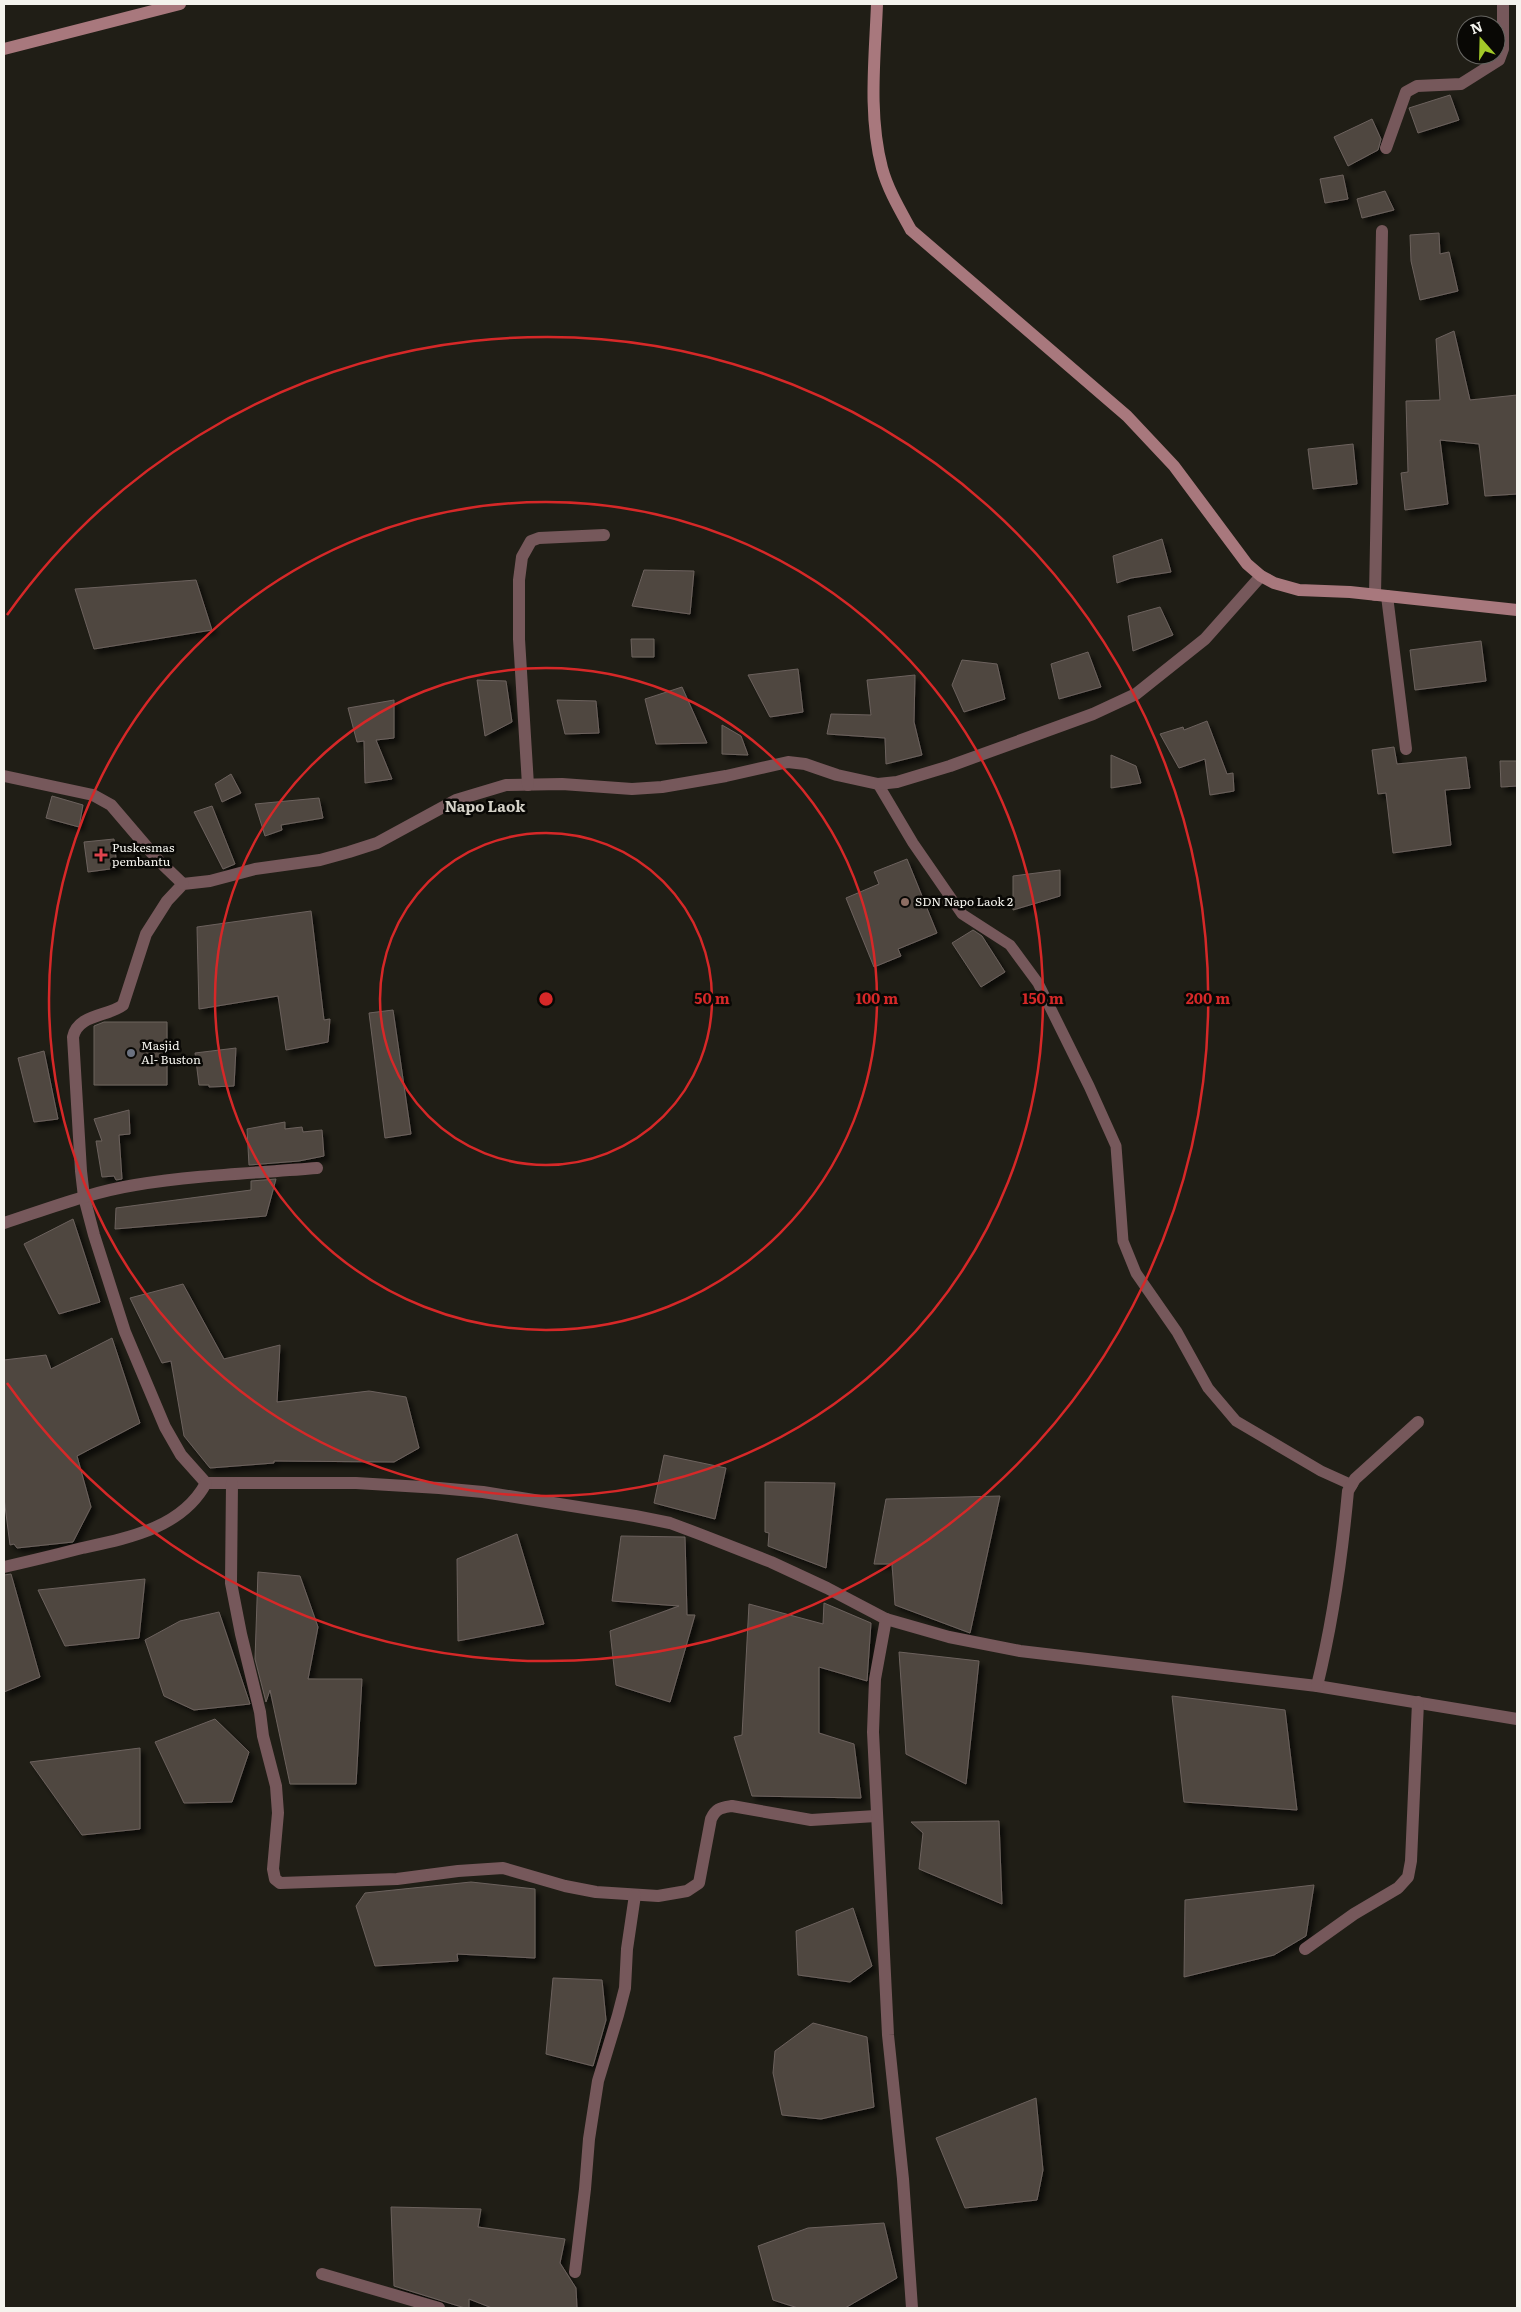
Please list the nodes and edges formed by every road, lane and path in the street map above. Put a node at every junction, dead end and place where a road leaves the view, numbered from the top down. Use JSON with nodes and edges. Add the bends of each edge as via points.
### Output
{"nodes":[{"id":1,"x":180,"y":4,"type":"edge"},
{"id":2,"x":877,"y":4,"type":"edge"},
{"id":3,"x":1503,"y":4,"type":"edge"},
{"id":4,"x":4,"y":49,"type":"edge"},
{"id":5,"x":1386,"y":148,"type":"dead end"},
{"id":6,"x":1382,"y":231,"type":"dead end"},
{"id":7,"x":604,"y":535,"type":"dead end"},
{"id":8,"x":1261,"y":576,"type":"junction"},
{"id":9,"x":1381,"y":596,"type":"junction"},
{"id":10,"x":1517,"y":610,"type":"edge"},
{"id":11,"x":1406,"y":748,"type":"dead end"},
{"id":12,"x":4,"y":776,"type":"edge"},
{"id":13,"x":528,"y":784,"type":"junction"},
{"id":14,"x":878,"y":784,"type":"junction"},
{"id":15,"x":183,"y":884,"type":"junction"},
{"id":16,"x":317,"y":1168,"type":"dead end"},
{"id":17,"x":84,"y":1197,"type":"junction"},
{"id":18,"x":4,"y":1223,"type":"edge"},
{"id":19,"x":1418,"y":1422,"type":"dead end"},
{"id":20,"x":206,"y":1483,"type":"junction"},
{"id":21,"x":232,"y":1483,"type":"junction"},
{"id":22,"x":1352,"y":1485,"type":"junction"},
{"id":23,"x":4,"y":1567,"type":"edge"},
{"id":24,"x":886,"y":1619,"type":"junction"},
{"id":25,"x":1317,"y":1686,"type":"junction"},
{"id":26,"x":1418,"y":1702,"type":"junction"},
{"id":27,"x":1517,"y":1719,"type":"edge"},
{"id":28,"x":876,"y":1816,"type":"junction"},
{"id":29,"x":635,"y":1895,"type":"junction"},
{"id":30,"x":1305,"y":1949,"type":"dead end"},
{"id":31,"x":575,"y":2272,"type":"dead end"},
{"id":32,"x":322,"y":2274,"type":"dead end"},
{"id":33,"x":440,"y":2308,"type":"edge"},
{"id":34,"x":912,"y":2308,"type":"edge"}],
"edges":[{"from":1,"to":4,"type":"street"},
{"from":2,"to":8,"type":"street","via":[[875,124],[882,168],[911,230],[1127,416],[1174,466],[1219,529]]},
{"from":3,"to":5,"type":"street","via":[[1504,49],[1499,60],[1461,84],[1417,86],[1406,92]]},
{"from":6,"to":9,"type":"street"},
{"from":7,"to":13,"type":"street","via":[[539,538],[531,541],[522,557],[519,639]]},
{"from":8,"to":9,"type":"street","via":[[1299,590]]},
{"from":8,"to":14,"type":"street","via":[[1205,638],[1136,694],[1093,714],[950,766],[897,782]]},
{"from":9,"to":10,"type":"street"},
{"from":9,"to":11,"type":"street"},
{"from":12,"to":15,"type":"street","via":[[93,795],[111,804],[158,860]]},
{"from":13,"to":14,"type":"street","via":[[632,789],[662,787],[788,762]]},
{"from":13,"to":15,"type":"street","via":[[506,785],[456,800],[376,843],[350,852]]},
{"from":14,"to":22,"type":"lane","via":[[913,843],[962,914],[1010,945],[1038,983],[1116,1146],[1123,1241],[1136,1273],[1177,1332],[1208,1388],[1236,1421],[1314,1467]]},
{"from":15,"to":17,"type":"street","via":[[167,901],[146,934],[123,1005],[83,1021],[75,1029]]},
{"from":16,"to":17,"type":"street","via":[[134,1185]]},
{"from":17,"to":18,"type":"street"},
{"from":17,"to":20,"type":"street","via":[[125,1332],[165,1427],[182,1455]]},
{"from":19,"to":22,"type":"street"},
{"from":20,"to":21,"type":"street"},
{"from":20,"to":23,"type":"street","via":[[199,1496],[181,1513],[135,1536]]},
{"from":21,"to":24,"type":"street","via":[[356,1483],[439,1488],[483,1492],[661,1521],[771,1562]]},
{"from":21,"to":29,"type":"street","via":[[231,1583],[276,1786],[278,1814],[273,1869],[276,1879],[280,1883],[397,1879],[503,1868],[565,1886]]},
{"from":22,"to":25,"type":"street","via":[[1348,1491],[1331,1629]]},
{"from":24,"to":25,"type":"street","via":[[950,1637],[1020,1651]]},
{"from":24,"to":28,"type":"street","via":[[875,1679]]},
{"from":25,"to":26,"type":"street"},
{"from":26,"to":27,"type":"street"},
{"from":26,"to":30,"type":"street","via":[[1408,1877],[1398,1888]]},
{"from":28,"to":29,"type":"street","via":[[811,1820],[732,1806],[720,1808],[715,1810],[711,1819],[699,1883],[680,1893]]},
{"from":28,"to":34,"type":"street","via":[[888,2035]]},
{"from":29,"to":31,"type":"street","via":[[625,1988],[598,2081]]},
{"from":32,"to":33,"type":"street"}]}
